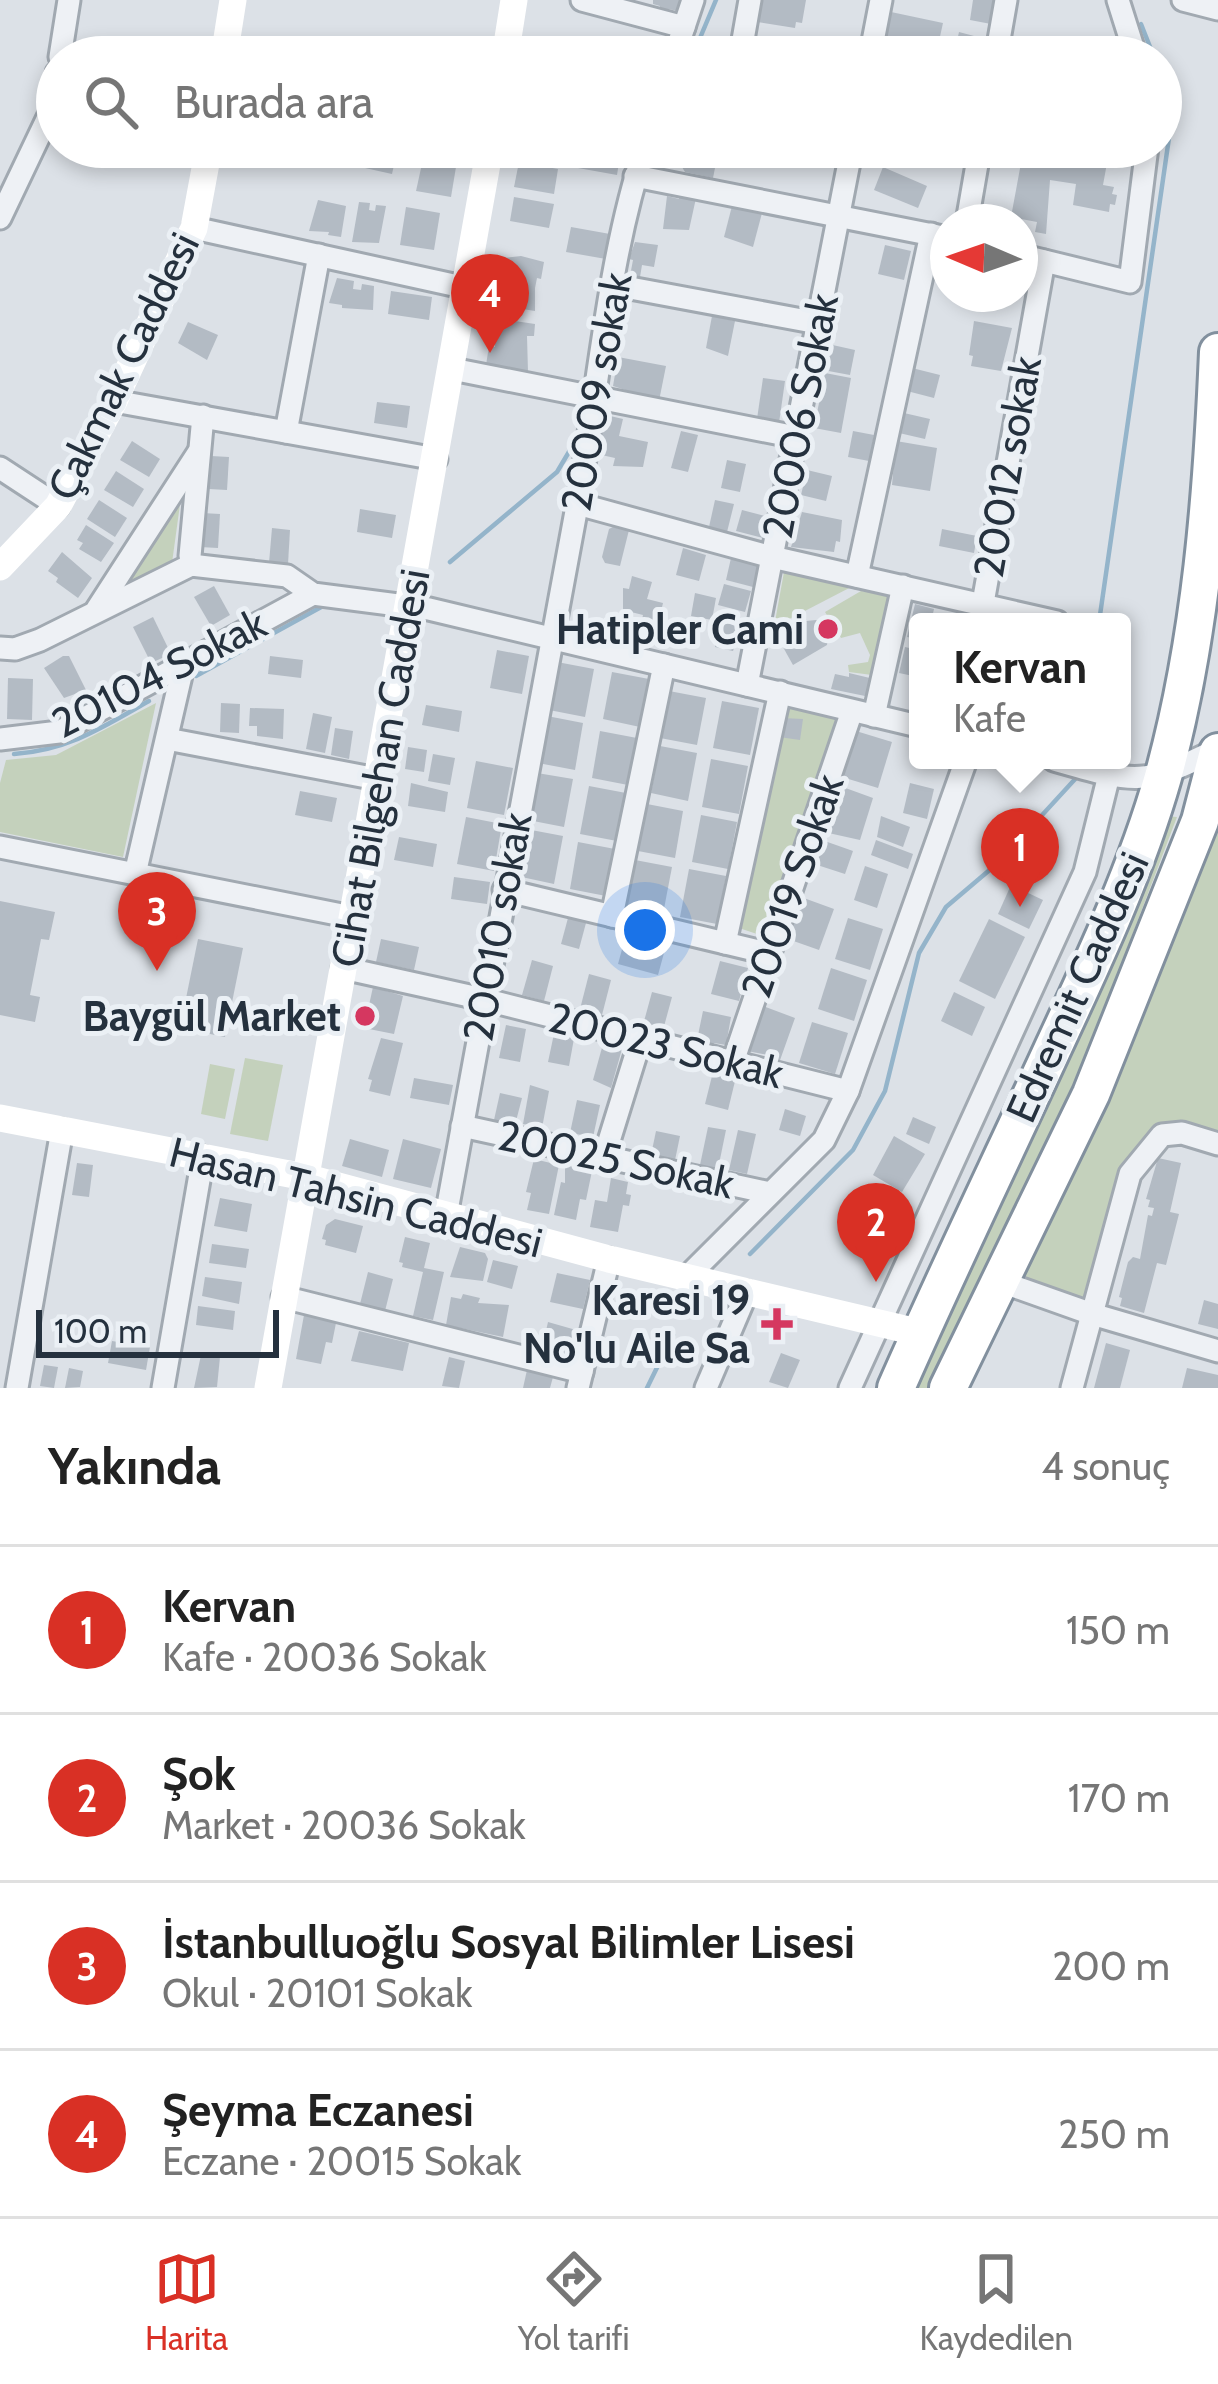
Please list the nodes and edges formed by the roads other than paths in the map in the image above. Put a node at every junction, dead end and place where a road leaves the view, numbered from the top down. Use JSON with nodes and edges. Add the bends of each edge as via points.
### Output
{"nodes":[{"id":1,"x":69,"y":0,"type":"edge"},
{"id":2,"x":233,"y":0,"type":"edge"},
{"id":3,"x":514,"y":0,"type":"edge"},
{"id":4,"x":582,"y":0,"type":"edge"},
{"id":5,"x":693,"y":0,"type":"edge"},
{"id":6,"x":750,"y":0,"type":"edge"},
{"id":7,"x":881,"y":0,"type":"edge"},
{"id":8,"x":1006,"y":0,"type":"edge"},
{"id":9,"x":1118,"y":0,"type":"edge"},
{"id":10,"x":1183,"y":0,"type":"edge"},
{"id":11,"x":1218,"y":9,"type":"edge"},
{"id":12,"x":684,"y":27,"type":"junction"},
{"id":13,"x":63,"y":36,"type":"edge"},
{"id":14,"x":227,"y":36,"type":"edge"},
{"id":15,"x":508,"y":36,"type":"edge"},
{"id":16,"x":681,"y":36,"type":"edge"},
{"id":17,"x":744,"y":36,"type":"edge"},
{"id":18,"x":874,"y":36,"type":"edge"},
{"id":19,"x":1000,"y":36,"type":"edge"},
{"id":20,"x":1129,"y":36,"type":"edge"},
{"id":21,"x":36,"y":142,"type":"edge"},
{"id":22,"x":204,"y":168,"type":"edge"},
{"id":23,"x":487,"y":168,"type":"edge"},
{"id":24,"x":643,"y":168,"type":"edge"},
{"id":25,"x":848,"y":168,"type":"edge"},
{"id":26,"x":976,"y":168,"type":"edge"},
{"id":27,"x":1145,"y":168,"type":"edge"},
{"id":28,"x":642,"y":178,"type":"junction"},
{"id":29,"x":970,"y":204,"type":"edge"},
{"id":30,"x":839,"y":214,"type":"junction"},
{"id":31,"x":0,"y":218,"type":"edge"},
{"id":32,"x":194,"y":227,"type":"junction"},
{"id":33,"x":930,"y":234,"type":"edge"},
{"id":34,"x":319,"y":255,"type":"junction"},
{"id":35,"x":1038,"y":260,"type":"edge"},
{"id":36,"x":1044,"y":261,"type":"junction"},
{"id":37,"x":930,"y":277,"type":"edge"},
{"id":38,"x":620,"y":286,"type":"junction"},
{"id":39,"x":467,"y":288,"type":"junction"},
{"id":40,"x":818,"y":323,"type":"junction"},
{"id":41,"x":1218,"y":352,"type":"edge"},
{"id":42,"x":452,"y":369,"type":"junction"},
{"id":43,"x":594,"y":397,"type":"junction"},
{"id":44,"x":114,"y":400,"type":"junction"},
{"id":45,"x":203,"y":416,"type":"junction"},
{"id":46,"x":286,"y":432,"type":"junction"},
{"id":47,"x":796,"y":437,"type":"junction"},
{"id":48,"x":198,"y":453,"type":"junction"},
{"id":49,"x":436,"y":459,"type":"junction"},
{"id":50,"x":0,"y":468,"type":"edge"},
{"id":51,"x":578,"y":504,"type":"junction"},
{"id":52,"x":58,"y":506,"type":"junction"},
{"id":53,"x":190,"y":556,"type":"dead end"},
{"id":54,"x":772,"y":557,"type":"junction"},
{"id":55,"x":0,"y":567,"type":"edge"},
{"id":56,"x":857,"y":576,"type":"junction"},
{"id":57,"x":903,"y":586,"type":"junction"},
{"id":58,"x":313,"y":594,"type":"junction"},
{"id":59,"x":983,"y":603,"type":"junction"},
{"id":60,"x":409,"y":605,"type":"junction"},
{"id":61,"x":95,"y":612,"type":"junction"},
{"id":62,"x":1022,"y":613,"type":"edge"},
{"id":63,"x":550,"y":638,"type":"junction"},
{"id":64,"x":0,"y":648,"type":"edge"},
{"id":65,"x":664,"y":665,"type":"junction"},
{"id":66,"x":183,"y":667,"type":"junction"},
{"id":67,"x":747,"y":685,"type":"junction"},
{"id":68,"x":780,"y":692,"type":"junction"},
{"id":69,"x":863,"y":713,"type":"junction"},
{"id":70,"x":909,"y":724,"type":"edge"},
{"id":71,"x":0,"y":739,"type":"edge"},
{"id":72,"x":166,"y":739,"type":"junction"},
{"id":73,"x":1218,"y":750,"type":"edge"},
{"id":74,"x":963,"y":769,"type":"edge"},
{"id":75,"x":1087,"y":769,"type":"edge"},
{"id":76,"x":1106,"y":774,"type":"junction"},
{"id":77,"x":1163,"y":776,"type":"junction"},
{"id":78,"x":377,"y":779,"type":"junction"},
{"id":79,"x":0,"y":847,"type":"edge"},
{"id":80,"x":135,"y":874,"type":"junction"},
{"id":81,"x":504,"y":890,"type":"junction"},
{"id":82,"x":612,"y":916,"type":"junction"},
{"id":83,"x":352,"y":917,"type":"junction"},
{"id":84,"x":725,"y":943,"type":"junction"},
{"id":85,"x":767,"y":953,"type":"junction"},
{"id":86,"x":343,"y":968,"type":"junction"},
{"id":87,"x":483,"y":998,"type":"junction"},
{"id":88,"x":641,"y":1039,"type":"junction"},
{"id":89,"x":733,"y":1062,"type":"junction"},
{"id":90,"x":848,"y":1090,"type":"junction"},
{"id":91,"x":0,"y":1118,"type":"edge"},
{"id":92,"x":463,"y":1126,"type":"junction"},
{"id":93,"x":62,"y":1130,"type":"junction"},
{"id":94,"x":1218,"y":1144,"type":"edge"},
{"id":95,"x":203,"y":1157,"type":"junction"},
{"id":96,"x":604,"y":1157,"type":"junction"},
{"id":97,"x":305,"y":1178,"type":"junction"},
{"id":98,"x":770,"y":1193,"type":"junction"},
{"id":99,"x":446,"y":1216,"type":"junction"},
{"id":100,"x":609,"y":1258,"type":"junction"},
{"id":101,"x":687,"y":1277,"type":"junction"},
{"id":102,"x":999,"y":1281,"type":"junction"},
{"id":103,"x":747,"y":1292,"type":"junction"},
{"id":104,"x":283,"y":1298,"type":"junction"},
{"id":105,"x":1092,"y":1314,"type":"junction"},
{"id":106,"x":878,"y":1323,"type":"junction"},
{"id":107,"x":921,"y":1334,"type":"junction"},
{"id":108,"x":1218,"y":1352,"type":"edge"},
{"id":109,"x":580,"y":1380,"type":"edge"},
{"id":110,"x":17,"y":1388,"type":"edge"},
{"id":111,"x":163,"y":1388,"type":"edge"},
{"id":112,"x":268,"y":1388,"type":"edge"},
{"id":113,"x":706,"y":1388,"type":"edge"},
{"id":114,"x":850,"y":1388,"type":"edge"},
{"id":115,"x":896,"y":1388,"type":"edge"},
{"id":116,"x":948,"y":1388,"type":"edge"},
{"id":117,"x":1072,"y":1388,"type":"edge"}],
"edges":[{"from":1,"to":13,"type":"street"},
{"from":2,"to":14,"type":"main road"},
{"from":3,"to":15,"type":"main road"},
{"from":4,"to":12,"type":"street"},
{"from":5,"to":12,"type":"street"},
{"from":6,"to":17,"type":"street"},
{"from":7,"to":18,"type":"street"},
{"from":8,"to":19,"type":"street"},
{"from":9,"to":20,"type":"street"},
{"from":10,"to":11,"type":"street"},
{"from":12,"to":16,"type":"street"},
{"from":21,"to":31,"type":"street"},
{"from":22,"to":32,"type":"main road","name":"Çakmak Caddesi"},
{"from":23,"to":39,"type":"main road","name":"Cihat Bilgehan Caddesi"},
{"from":24,"to":28,"type":"street","name":"20009 sokak"},
{"from":25,"to":30,"type":"street","name":"20006 Sokak"},
{"from":26,"to":29,"type":"street"},
{"from":27,"to":36,"type":"street","via":[[1130,282]]},
{"from":28,"to":30,"type":"street"},
{"from":28,"to":38,"type":"street","name":"20009 sokak"},
{"from":30,"to":33,"type":"street"},
{"from":30,"to":40,"type":"street","name":"20006 Sokak"},
{"from":32,"to":34,"type":"street"},
{"from":32,"to":44,"type":"main road","name":"Çakmak Caddesi"},
{"from":34,"to":39,"type":"street"},
{"from":34,"to":46,"type":"street"},
{"from":35,"to":36,"type":"street"},
{"from":36,"to":59,"type":"street","name":"20012 sokak"},
{"from":37,"to":56,"type":"street"},
{"from":38,"to":40,"type":"street"},
{"from":38,"to":43,"type":"street","name":"20009 sokak"},
{"from":39,"to":42,"type":"main road","name":"Cihat Bilgehan Caddesi"},
{"from":40,"to":47,"type":"street","name":"20006 Sokak"},
{"from":41,"to":77,"type":"highway","name":"Edremit Caddesi","via":[[1198,609]]},
{"from":42,"to":43,"type":"street"},
{"from":42,"to":49,"type":"main road","name":"Cihat Bilgehan Caddesi"},
{"from":43,"to":47,"type":"street"},
{"from":43,"to":51,"type":"street","name":"20009 sokak"},
{"from":44,"to":45,"type":"street"},
{"from":44,"to":52,"type":"main road","name":"Çakmak Caddesi"},
{"from":45,"to":46,"type":"street"},
{"from":45,"to":48,"type":"street"},
{"from":46,"to":49,"type":"street"},
{"from":47,"to":54,"type":"street","name":"20006 Sokak"},
{"from":48,"to":53,"type":"street"},
{"from":48,"to":61,"type":"street"},
{"from":49,"to":60,"type":"main road","name":"Cihat Bilgehan Caddesi"},
{"from":50,"to":52,"type":"street"},
{"from":51,"to":54,"type":"street"},
{"from":51,"to":63,"type":"street","name":"20009 sokak"},
{"from":52,"to":55,"type":"main road","name":"Çakmak Caddesi"},
{"from":54,"to":56,"type":"street"},
{"from":54,"to":67,"type":"street","name":"20006 Sokak"},
{"from":56,"to":57,"type":"street"},
{"from":57,"to":59,"type":"street"},
{"from":57,"to":69,"type":"street","name":"20019 Sokak"},
{"from":58,"to":60,"type":"street"},
{"from":58,"to":61,"type":"street","via":[[287,577],[191,565]]},
{"from":58,"to":66,"type":"street","name":"20104 Sokak"},
{"from":59,"to":62,"type":"street"},
{"from":60,"to":63,"type":"street"},
{"from":60,"to":78,"type":"main road","name":"Cihat Bilgehan Caddesi"},
{"from":61,"to":64,"type":"street","via":[[15,650]]},
{"from":63,"to":65,"type":"street"},
{"from":63,"to":81,"type":"street","name":"20010 sokak"},
{"from":65,"to":67,"type":"street"},
{"from":65,"to":82,"type":"street"},
{"from":66,"to":71,"type":"street","name":"20104 Sokak","via":[[59,731]]},
{"from":66,"to":72,"type":"street"},
{"from":67,"to":68,"type":"street"},
{"from":68,"to":69,"type":"street"},
{"from":68,"to":84,"type":"street"},
{"from":69,"to":70,"type":"street"},
{"from":69,"to":85,"type":"street","name":"20019 Sokak"},
{"from":72,"to":78,"type":"street"},
{"from":72,"to":80,"type":"street"},
{"from":73,"to":77,"type":"street"},
{"from":73,"to":102,"type":"highway","name":"Edremit Caddesi","via":[[1199,821],[1091,1094]]},
{"from":74,"to":90,"type":"street"},
{"from":75,"to":76,"type":"street"},
{"from":76,"to":77,"type":"street"},
{"from":76,"to":106,"type":"street","via":[[1085,872]]},
{"from":77,"to":107,"type":"highway","name":"Edremit Caddesi","via":[[1112,921]]},
{"from":78,"to":83,"type":"main road","name":"Cihat Bilgehan Caddesi"},
{"from":79,"to":80,"type":"street"},
{"from":80,"to":83,"type":"street"},
{"from":81,"to":82,"type":"street"},
{"from":81,"to":87,"type":"street","name":"20010 sokak"},
{"from":82,"to":84,"type":"street"},
{"from":83,"to":86,"type":"main road","name":"Cihat Bilgehan Caddesi"},
{"from":84,"to":85,"type":"street"},
{"from":85,"to":89,"type":"street","name":"20019 Sokak"},
{"from":86,"to":87,"type":"street","name":"20023 Sokak"},
{"from":86,"to":97,"type":"main road","name":"Cihat Bilgehan Caddesi"},
{"from":87,"to":88,"type":"street","name":"20023 Sokak"},
{"from":87,"to":92,"type":"street","name":"20010 sokak"},
{"from":88,"to":89,"type":"street","name":"20023 Sokak"},
{"from":88,"to":96,"type":"street"},
{"from":89,"to":90,"type":"street","name":"20023 Sokak"},
{"from":90,"to":98,"type":"street","via":[[824,1140]]},
{"from":91,"to":93,"type":"main road","name":"Hasan Tahsin Caddesi"},
{"from":92,"to":96,"type":"street","name":"20025 Sokak"},
{"from":92,"to":99,"type":"street","name":"20010 sokak"},
{"from":93,"to":95,"type":"main road","name":"Hasan Tahsin Caddesi"},
{"from":93,"to":110,"type":"street"},
{"from":94,"to":105,"type":"street","via":[[1162,1135],[1130,1174]]},
{"from":95,"to":97,"type":"main road","name":"Hasan Tahsin Caddesi"},
{"from":95,"to":111,"type":"street"},
{"from":96,"to":98,"type":"street","name":"20025 Sokak"},
{"from":97,"to":99,"type":"main road","name":"Hasan Tahsin Caddesi"},
{"from":97,"to":104,"type":"main road","name":"Cihat Bilgehan Caddesi"},
{"from":98,"to":101,"type":"street"},
{"from":99,"to":100,"type":"main road","name":"Hasan Tahsin Caddesi"},
{"from":100,"to":101,"type":"main road","name":"Hasan Tahsin Caddesi"},
{"from":100,"to":109,"type":"street"},
{"from":101,"to":103,"type":"main road","name":"Hasan Tahsin Caddesi"},
{"from":102,"to":105,"type":"street"},
{"from":102,"to":116,"type":"highway","name":"Edremit Caddesi"},
{"from":103,"to":106,"type":"main road","name":"Hasan Tahsin Caddesi"},
{"from":103,"to":113,"type":"street"},
{"from":104,"to":109,"type":"street"},
{"from":104,"to":112,"type":"main road","name":"Cihat Bilgehan Caddesi"},
{"from":105,"to":108,"type":"street"},
{"from":105,"to":117,"type":"street"},
{"from":106,"to":107,"type":"main road","name":"Hasan Tahsin Caddesi"},
{"from":106,"to":114,"type":"street"},
{"from":107,"to":115,"type":"highway","name":"Edremit Caddesi"}]}
